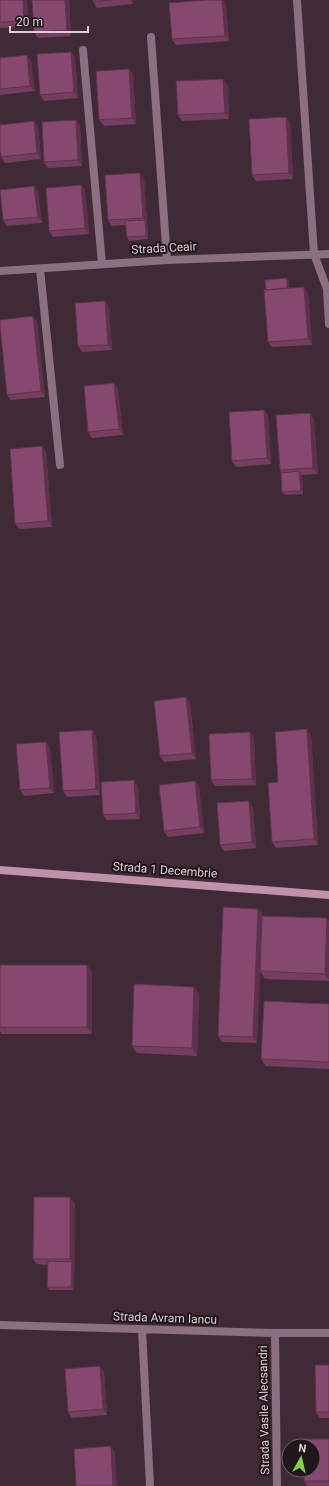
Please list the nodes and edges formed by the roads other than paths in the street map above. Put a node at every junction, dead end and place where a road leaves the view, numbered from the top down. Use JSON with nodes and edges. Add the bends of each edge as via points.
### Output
{"nodes":[{"id":1,"x":297,"y":0,"type":"edge"},
{"id":2,"x":151,"y":38,"type":"dead end"},
{"id":3,"x":83,"y":50,"type":"dead end"},
{"id":4,"x":314,"y":254,"type":"junction"},
{"id":5,"x":329,"y":254,"type":"edge"},
{"id":6,"x":168,"y":260,"type":"junction"},
{"id":7,"x":102,"y":264,"type":"junction"},
{"id":8,"x":40,"y":268,"type":"junction"},
{"id":9,"x":0,"y":271,"type":"edge"},
{"id":10,"x":329,"y":324,"type":"edge"},
{"id":11,"x":60,"y":465,"type":"dead end"},
{"id":12,"x":0,"y":870,"type":"edge"},
{"id":13,"x":329,"y":895,"type":"edge"},
{"id":14,"x":0,"y":1325,"type":"edge"},
{"id":15,"x":142,"y":1329,"type":"junction"},
{"id":16,"x":275,"y":1333,"type":"junction"},
{"id":17,"x":329,"y":1333,"type":"edge"},
{"id":18,"x":150,"y":1486,"type":"edge"},
{"id":19,"x":277,"y":1486,"type":"edge"}],
"edges":[{"from":1,"to":4,"type":"street"},
{"from":2,"to":6,"type":"street"},
{"from":3,"to":7,"type":"street"},
{"from":4,"to":5,"type":"street","name":"Strada Ceair"},
{"from":4,"to":6,"type":"street","name":"Strada Ceair"},
{"from":4,"to":10,"type":"street","via":[[327,289]]},
{"from":6,"to":7,"type":"street","name":"Strada Ceair"},
{"from":7,"to":8,"type":"street","name":"Strada Ceair"},
{"from":8,"to":9,"type":"street","name":"Strada Ceair"},
{"from":8,"to":11,"type":"street"},
{"from":12,"to":13,"type":"main road","name":"Strada 1 Decembrie"},
{"from":14,"to":15,"type":"street","name":"Strada Avram Iancu"},
{"from":15,"to":16,"type":"street","name":"Strada Avram Iancu"},
{"from":15,"to":18,"type":"street"},
{"from":16,"to":17,"type":"street","name":"Strada Avram Iancu"},
{"from":16,"to":19,"type":"street","name":"Strada Vasile Alecsandri"}]}
